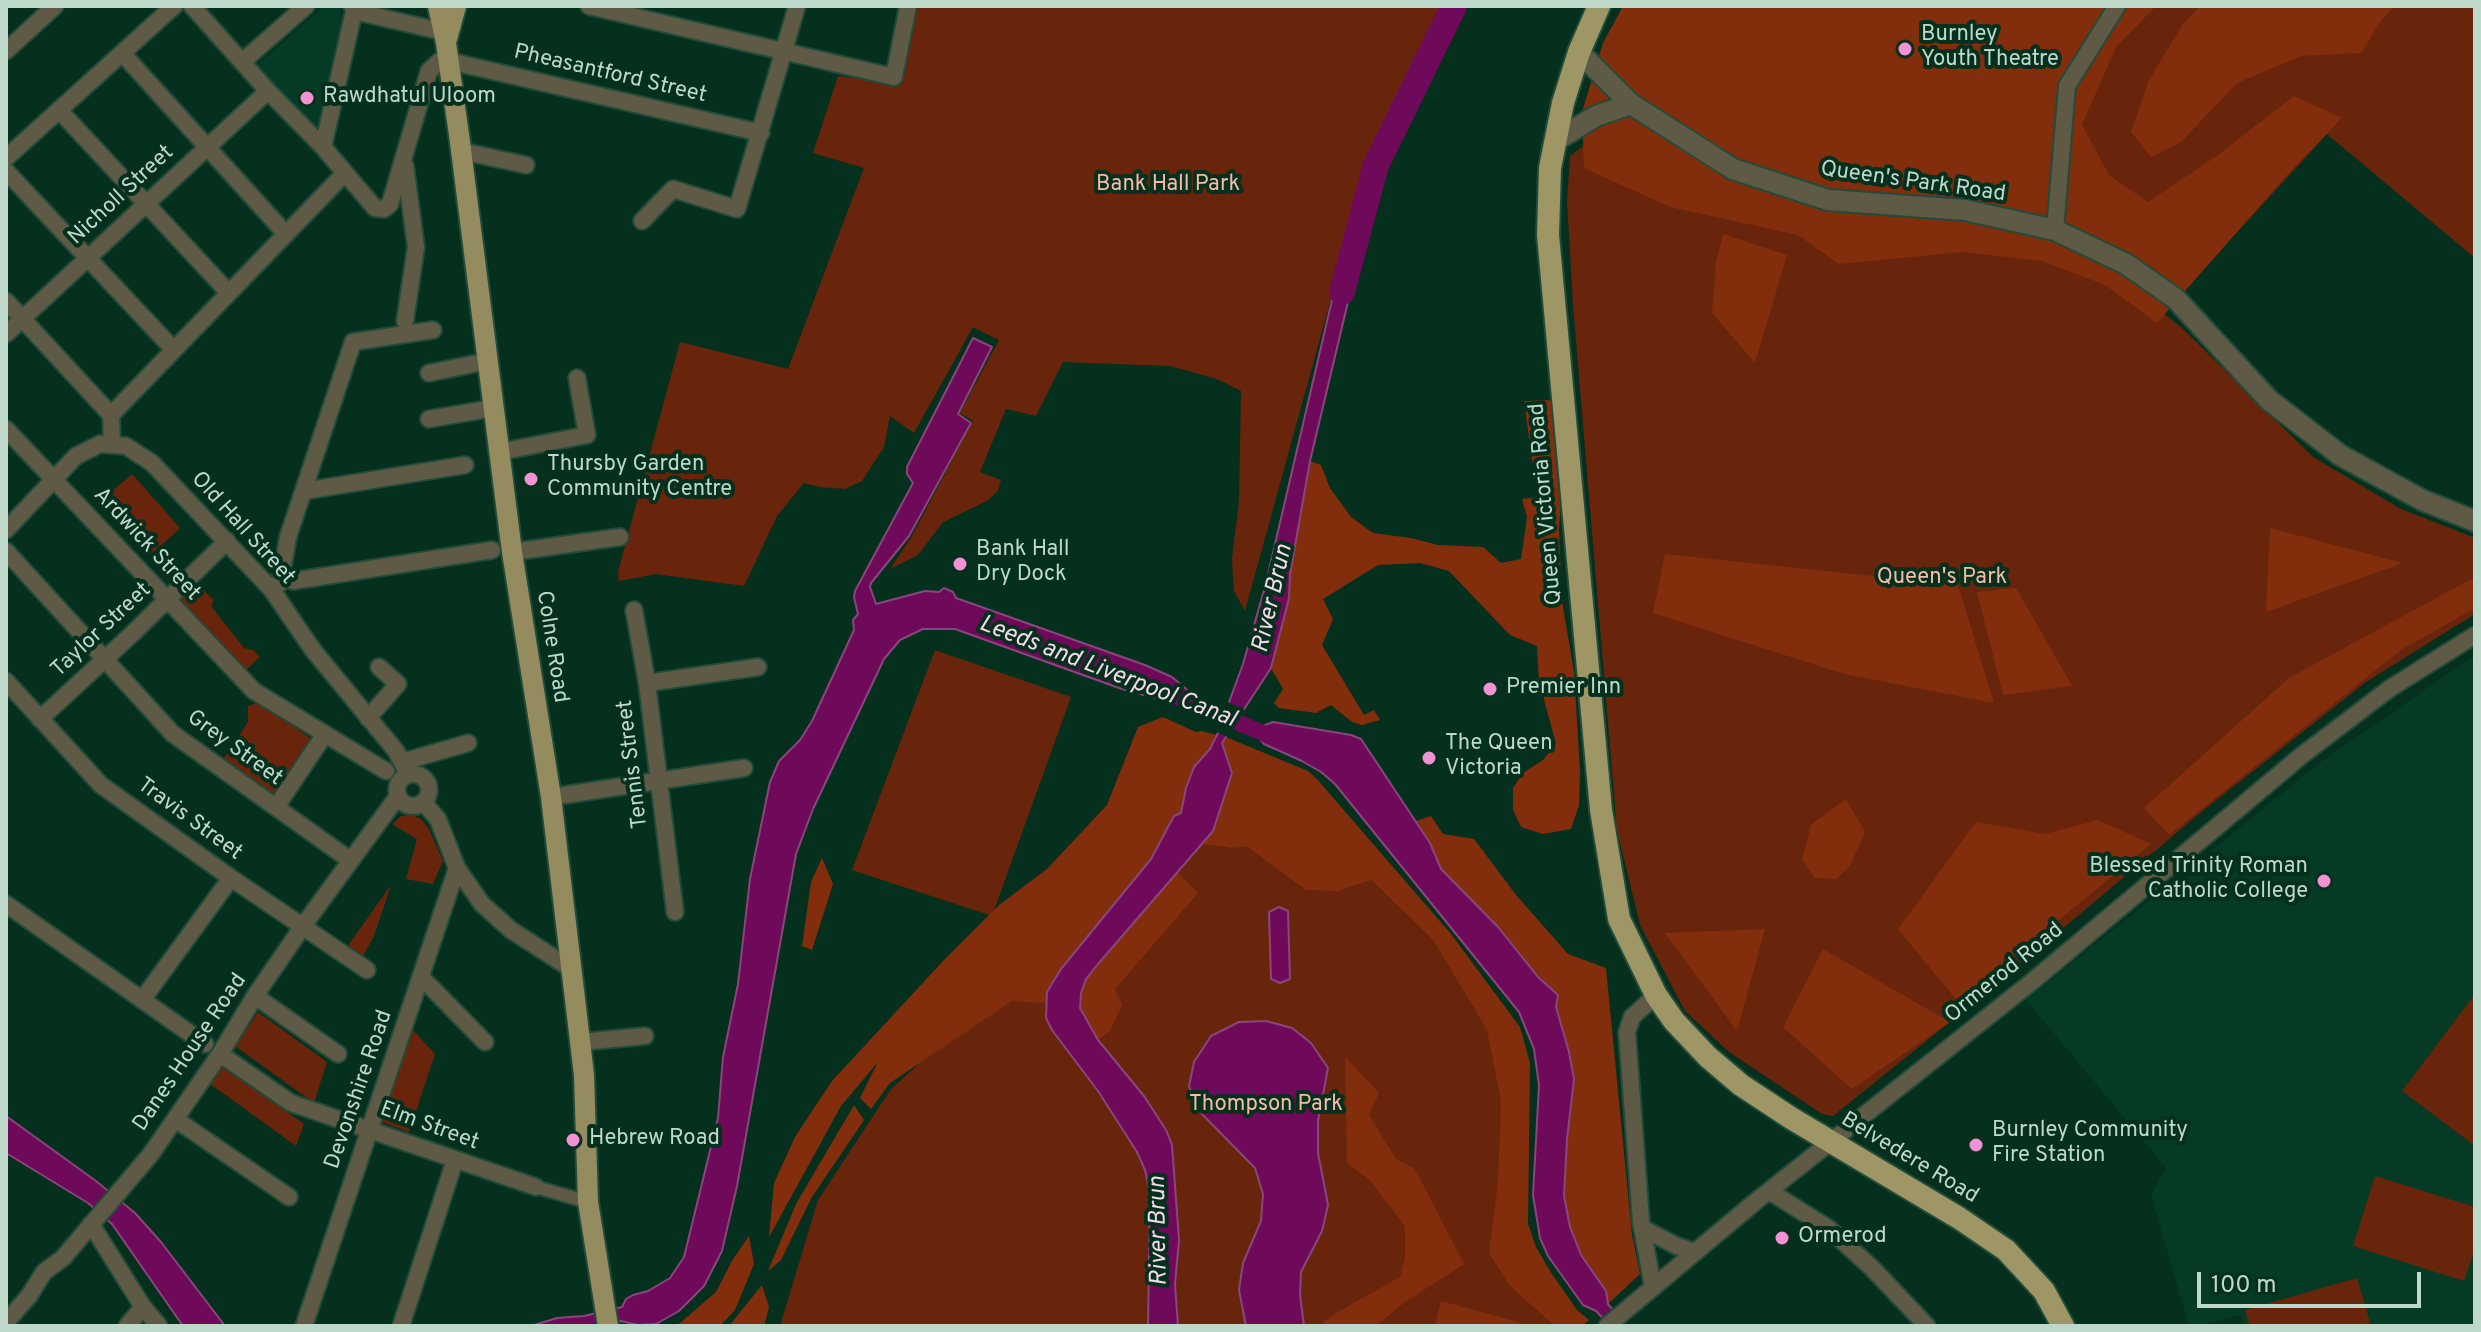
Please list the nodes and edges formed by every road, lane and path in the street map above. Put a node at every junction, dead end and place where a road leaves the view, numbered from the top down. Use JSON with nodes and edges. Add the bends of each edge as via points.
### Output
{"nodes":[{"id":1,"x":55,"y":6,"type":"edge"},
{"id":2,"x":174,"y":6,"type":"edge"},
{"id":3,"x":192,"y":6,"type":"edge"},
{"id":4,"x":306,"y":6,"type":"edge"},
{"id":5,"x":438,"y":6,"type":"edge"},
{"id":6,"x":456,"y":6,"type":"edge"},
{"id":7,"x":589,"y":6,"type":"edge"},
{"id":8,"x":797,"y":6,"type":"edge"},
{"id":9,"x":908,"y":6,"type":"edge"},
{"id":10,"x":1599,"y":6,"type":"edge"},
{"id":11,"x":2117,"y":6,"type":"edge"},
{"id":12,"x":353,"y":8,"type":"edge"},
{"id":13,"x":446,"y":45,"type":"junction"},
{"id":14,"x":6,"y":51,"type":"edge"},
{"id":15,"x":1579,"y":52,"type":"junction"},
{"id":16,"x":122,"y":53,"type":"junction"},
{"id":17,"x":785,"y":53,"type":"junction"},
{"id":18,"x":242,"y":62,"type":"junction"},
{"id":19,"x":268,"y":91,"type":"junction"},
{"id":20,"x":1631,"y":104,"type":"junction"},
{"id":21,"x":59,"y":110,"type":"junction"},
{"id":22,"x":761,"y":133,"type":"junction"},
{"id":23,"x":1555,"y":141,"type":"junction"},
{"id":24,"x":207,"y":147,"type":"junction"},
{"id":25,"x":323,"y":147,"type":"junction"},
{"id":26,"x":461,"y":151,"type":"junction"},
{"id":27,"x":6,"y":158,"type":"edge"},
{"id":28,"x":404,"y":160,"type":"junction"},
{"id":29,"x":526,"y":165,"type":"dead end"},
{"id":30,"x":6,"y":171,"type":"edge"},
{"id":31,"x":345,"y":173,"type":"junction"},
{"id":32,"x":146,"y":204,"type":"junction"},
{"id":33,"x":642,"y":221,"type":"dead end"},
{"id":34,"x":2055,"y":230,"type":"junction"},
{"id":35,"x":285,"y":233,"type":"junction"},
{"id":36,"x":87,"y":258,"type":"junction"},
{"id":37,"x":229,"y":293,"type":"junction"},
{"id":38,"x":6,"y":301,"type":"edge"},
{"id":39,"x":22,"y":319,"type":"junction"},
{"id":40,"x":405,"y":321,"type":"dead end"},
{"id":41,"x":433,"y":330,"type":"dead end"},
{"id":42,"x":6,"y":334,"type":"edge"},
{"id":43,"x":174,"y":350,"type":"junction"},
{"id":44,"x":488,"y":361,"type":"junction"},
{"id":45,"x":429,"y":373,"type":"dead end"},
{"id":46,"x":577,"y":378,"type":"dead end"},
{"id":47,"x":494,"y":408,"type":"junction"},
{"id":48,"x":111,"y":415,"type":"junction"},
{"id":49,"x":429,"y":419,"type":"dead end"},
{"id":50,"x":6,"y":429,"type":"edge"},
{"id":51,"x":112,"y":444,"type":"junction"},
{"id":52,"x":499,"y":452,"type":"junction"},
{"id":53,"x":465,"y":465,"type":"dead end"},
{"id":54,"x":53,"y":479,"type":"junction"},
{"id":55,"x":304,"y":491,"type":"junction"},
{"id":56,"x":2475,"y":521,"type":"edge"},
{"id":57,"x":6,"y":530,"type":"edge"},
{"id":58,"x":620,"y":537,"type":"dead end"},
{"id":59,"x":227,"y":541,"type":"junction"},
{"id":60,"x":6,"y":551,"type":"edge"},
{"id":61,"x":502,"y":551,"type":"junction"},
{"id":62,"x":276,"y":583,"type":"junction"},
{"id":63,"x":167,"y":600,"type":"junction"},
{"id":64,"x":634,"y":610,"type":"dead end"},
{"id":65,"x":2475,"y":635,"type":"edge"},
{"id":66,"x":104,"y":659,"type":"junction"},
{"id":67,"x":379,"y":667,"type":"dead end"},
{"id":68,"x":758,"y":667,"type":"dead end"},
{"id":69,"x":6,"y":681,"type":"edge"},
{"id":70,"x":647,"y":683,"type":"junction"},
{"id":71,"x":368,"y":718,"type":"junction"},
{"id":72,"x":40,"y":719,"type":"junction"},
{"id":73,"x":325,"y":734,"type":"junction"},
{"id":74,"x":468,"y":743,"type":"dead end"},
{"id":75,"x":405,"y":768,"type":"junction"},
{"id":76,"x":744,"y":768,"type":"dead end"},
{"id":77,"x":386,"y":771,"type":"dead end"},
{"id":78,"x":657,"y":781,"type":"junction"},
{"id":79,"x":398,"y":796,"type":"junction"},
{"id":80,"x":551,"y":797,"type":"junction"},
{"id":81,"x":423,"y":802,"type":"junction"},
{"id":82,"x":276,"y":807,"type":"junction"},
{"id":83,"x":350,"y":860,"type":"junction"},
{"id":84,"x":457,"y":868,"type":"junction"},
{"id":85,"x":231,"y":878,"type":"junction"},
{"id":86,"x":6,"y":904,"type":"edge"},
{"id":87,"x":675,"y":912,"type":"dead end"},
{"id":88,"x":303,"y":926,"type":"junction"},
{"id":89,"x":367,"y":970,"type":"dead end"},
{"id":90,"x":573,"y":970,"type":"junction"},
{"id":91,"x":422,"y":978,"type":"junction"},
{"id":92,"x":1656,"y":995,"type":"junction"},
{"id":93,"x":255,"y":996,"type":"junction"},
{"id":94,"x":142,"y":1000,"type":"junction"},
{"id":95,"x":645,"y":1036,"type":"dead end"},
{"id":96,"x":485,"y":1042,"type":"dead end"},
{"id":97,"x":581,"y":1042,"type":"junction"},
{"id":98,"x":205,"y":1044,"type":"dead end"},
{"id":99,"x":220,"y":1054,"type":"junction"},
{"id":100,"x":338,"y":1054,"type":"dead end"},
{"id":101,"x":1708,"y":1057,"type":"joint"},
{"id":102,"x":175,"y":1119,"type":"junction"},
{"id":103,"x":370,"y":1128,"type":"junction"},
{"id":104,"x":1830,"y":1143,"type":"junction"},
{"id":105,"x":455,"y":1160,"type":"junction"},
{"id":106,"x":536,"y":1187,"type":"joint"},
{"id":107,"x":1769,"y":1191,"type":"junction"},
{"id":108,"x":289,"y":1197,"type":"dead end"},
{"id":109,"x":588,"y":1202,"type":"junction"},
{"id":110,"x":93,"y":1222,"type":"junction"},
{"id":111,"x":1642,"y":1228,"type":"junction"},
{"id":112,"x":1694,"y":1252,"type":"junction"},
{"id":113,"x":1653,"y":1287,"type":"junction"},
{"id":114,"x":143,"y":1307,"type":"junction"},
{"id":115,"x":6,"y":1322,"type":"edge"},
{"id":116,"x":127,"y":1326,"type":"edge"},
{"id":117,"x":159,"y":1326,"type":"edge"},
{"id":118,"x":304,"y":1326,"type":"edge"},
{"id":119,"x":401,"y":1326,"type":"edge"},
{"id":120,"x":608,"y":1326,"type":"edge"},
{"id":121,"x":1607,"y":1326,"type":"edge"},
{"id":122,"x":1927,"y":1326,"type":"edge"},
{"id":123,"x":2063,"y":1326,"type":"edge"}],
"edges":[{"from":1,"to":14,"type":"street"},
{"from":2,"to":16,"type":"street"},
{"from":3,"to":18,"type":"street"},
{"from":4,"to":18,"type":"street"},
{"from":5,"to":13,"type":"main road","name":"Colne Road"},
{"from":6,"to":13,"type":"main road"},
{"from":7,"to":17,"type":"street"},
{"from":8,"to":17,"type":"street"},
{"from":9,"to":17,"type":"street","via":[[894,77]]},
{"from":10,"to":15,"type":"highway","name":"Queen Victoria Road"},
{"from":11,"to":34,"type":"street","via":[[2067,86]]},
{"from":12,"to":13,"type":"street","name":"Pheasantford Street"},
{"from":12,"to":25,"type":"street"},
{"from":13,"to":22,"type":"street","name":"Pheasantford Street"},
{"from":13,"to":26,"type":"main road","name":"Colne Road"},
{"from":13,"to":28,"type":"street","via":[[429,71]]},
{"from":15,"to":20,"type":"street","name":"Queen's Park Road"},
{"from":15,"to":23,"type":"highway","name":"Queen Victoria Road"},
{"from":16,"to":21,"type":"street"},
{"from":16,"to":24,"type":"street"},
{"from":17,"to":22,"type":"street"},
{"from":18,"to":19,"type":"street"},
{"from":19,"to":24,"type":"street","name":"Nicholl Street"},
{"from":19,"to":25,"type":"street"},
{"from":20,"to":23,"type":"street","via":[[1596,116]]},
{"from":20,"to":34,"type":"street","name":"Queen's Park Road","via":[[1733,169],[1828,200],[1965,210]]},
{"from":21,"to":27,"type":"street"},
{"from":21,"to":32,"type":"street"},
{"from":22,"to":33,"type":"street","via":[[737,209],[673,189]]},
{"from":23,"to":92,"type":"highway","name":"Queen Victoria Road","via":[[1548,235],[1551,278],[1604,840],[1619,919]]},
{"from":24,"to":32,"type":"street","name":"Nicholl Street"},
{"from":24,"to":35,"type":"street"},
{"from":25,"to":31,"type":"street"},
{"from":26,"to":29,"type":"street"},
{"from":26,"to":44,"type":"main road","name":"Colne Road"},
{"from":28,"to":31,"type":"street","via":[[384,209],[375,208]]},
{"from":28,"to":40,"type":"street","via":[[416,247]]},
{"from":30,"to":36,"type":"street"},
{"from":31,"to":35,"type":"street"},
{"from":32,"to":36,"type":"street","name":"Nicholl Street"},
{"from":32,"to":37,"type":"street"},
{"from":34,"to":56,"type":"street","name":"Queen's Park Road","via":[[2126,264],[2176,299],[2269,400],[2340,455],[2422,500]]},
{"from":35,"to":37,"type":"street"},
{"from":36,"to":39,"type":"street","name":"Nicholl Street"},
{"from":36,"to":43,"type":"street"},
{"from":37,"to":43,"type":"street"},
{"from":38,"to":39,"type":"street"},
{"from":39,"to":42,"type":"street","name":"Nicholl Street"},
{"from":39,"to":48,"type":"street"},
{"from":41,"to":55,"type":"street","via":[[353,342]]},
{"from":43,"to":48,"type":"street"},
{"from":44,"to":45,"type":"street"},
{"from":44,"to":47,"type":"main road","name":"Colne Road"},
{"from":46,"to":52,"type":"street","via":[[587,435]]},
{"from":47,"to":49,"type":"street"},
{"from":47,"to":52,"type":"main road","name":"Colne Road"},
{"from":48,"to":51,"type":"street"},
{"from":50,"to":54,"type":"street","name":"Ardwick Street"},
{"from":51,"to":54,"type":"street","via":[[76,456]]},
{"from":51,"to":59,"type":"street","name":"Old Hall Street","via":[[126,446],[152,463]]},
{"from":52,"to":61,"type":"main road","name":"Colne Road"},
{"from":53,"to":55,"type":"street"},
{"from":54,"to":57,"type":"street"},
{"from":54,"to":63,"type":"street","name":"Ardwick Street"},
{"from":55,"to":62,"type":"street"},
{"from":58,"to":61,"type":"street"},
{"from":59,"to":62,"type":"street","name":"Old Hall Street"},
{"from":59,"to":63,"type":"street","name":"Taylor Street"},
{"from":60,"to":66,"type":"street","name":"Grey Street"},
{"from":61,"to":62,"type":"street"},
{"from":61,"to":80,"type":"main road","name":"Colne Road"},
{"from":62,"to":71,"type":"street","name":"Old Hall Street","via":[[313,650]]},
{"from":63,"to":66,"type":"street","name":"Taylor Street"},
{"from":63,"to":73,"type":"street","name":"Ardwick Street","via":[[254,691]]},
{"from":64,"to":70,"type":"street","name":"Tennis Street"},
{"from":65,"to":104,"type":"street","name":"Ormerod Road","via":[[2389,689],[2301,756]]},
{"from":66,"to":72,"type":"street","name":"Taylor Street"},
{"from":66,"to":82,"type":"street","name":"Grey Street","via":[[173,734]]},
{"from":67,"to":71,"type":"street","via":[[398,684]]},
{"from":68,"to":70,"type":"street"},
{"from":69,"to":72,"type":"street","name":"Travis Street"},
{"from":70,"to":78,"type":"street","name":"Tennis Street"},
{"from":71,"to":75,"type":"street","name":"Old Hall Street"},
{"from":72,"to":85,"type":"street","name":"Travis Street","via":[[101,785]]},
{"from":73,"to":77,"type":"street","name":"Ardwick Street"},
{"from":73,"to":82,"type":"street"},
{"from":74,"to":75,"type":"street"},
{"from":75,"to":79,"type":"street"},
{"from":75,"to":81,"type":"street","via":[[428,784]]},
{"from":76,"to":78,"type":"street"},
{"from":78,"to":80,"type":"street"},
{"from":78,"to":87,"type":"street","name":"Tennis Street"},
{"from":79,"to":81,"type":"street","via":[[410,805]]},
{"from":79,"to":83,"type":"street","name":"Danes House Road"},
{"from":80,"to":90,"type":"main road","name":"Colne Road"},
{"from":81,"to":84,"type":"street","via":[[438,819]]},
{"from":82,"to":83,"type":"street","name":"Grey Street"},
{"from":83,"to":88,"type":"street","name":"Danes House Road"},
{"from":84,"to":90,"type":"street","via":[[482,904],[511,930]]},
{"from":84,"to":91,"type":"street","name":"Devonshire Road"},
{"from":85,"to":88,"type":"street","name":"Travis Street"},
{"from":85,"to":94,"type":"street"},
{"from":86,"to":94,"type":"street"},
{"from":88,"to":89,"type":"street","name":"Travis Street"},
{"from":88,"to":93,"type":"street","name":"Danes House Road"},
{"from":90,"to":97,"type":"main road","name":"Colne Road"},
{"from":91,"to":96,"type":"street"},
{"from":91,"to":103,"type":"street","name":"Devonshire Road"},
{"from":92,"to":101,"type":"highway","name":"Queen Victoria Road"},
{"from":92,"to":111,"type":"street","via":[[1632,1017],[1627,1032]]},
{"from":93,"to":99,"type":"street","name":"Danes House Road"},
{"from":93,"to":100,"type":"street"},
{"from":94,"to":98,"type":"street"},
{"from":95,"to":97,"type":"street"},
{"from":97,"to":109,"type":"main road","name":"Colne Road"},
{"from":99,"to":102,"type":"street","name":"Danes House Road"},
{"from":99,"to":103,"type":"street","name":"Elm Street","via":[[291,1103]]},
{"from":101,"to":104,"type":"highway","name":"Belvedere Road"},
{"from":102,"to":108,"type":"street"},
{"from":102,"to":110,"type":"street","name":"Danes House Road"},
{"from":103,"to":105,"type":"street","name":"Elm Street"},
{"from":103,"to":118,"type":"street","name":"Devonshire Road"},
{"from":104,"to":107,"type":"street","name":"Ormerod Road"},
{"from":104,"to":123,"type":"highway","name":"Belvedere Road","via":[[2006,1250],[2044,1291]]},
{"from":105,"to":106,"type":"street","name":"Elm Street"},
{"from":105,"to":119,"type":"street"},
{"from":106,"to":109,"type":"street","name":"Elm Street"},
{"from":107,"to":112,"type":"street","name":"Ormerod Road"},
{"from":107,"to":122,"type":"street","via":[[1828,1228]]},
{"from":109,"to":120,"type":"main road","name":"Colne Road"},
{"from":110,"to":114,"type":"street"},
{"from":110,"to":115,"type":"street","name":"Danes House Road","via":[[44,1272]]},
{"from":111,"to":112,"type":"street"},
{"from":111,"to":113,"type":"street"},
{"from":112,"to":113,"type":"street","name":"Ormerod Road"},
{"from":113,"to":121,"type":"street","name":"Ormerod Road"},
{"from":114,"to":116,"type":"street"},
{"from":114,"to":117,"type":"street"}]}
